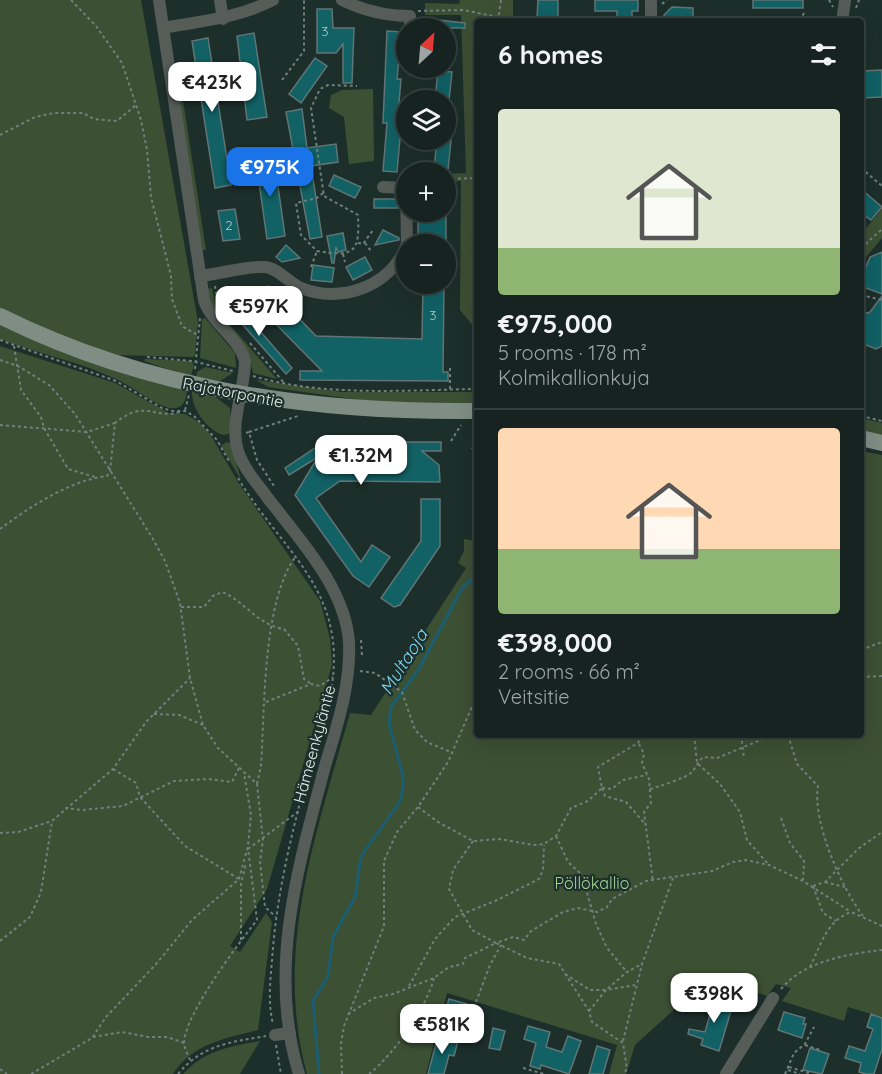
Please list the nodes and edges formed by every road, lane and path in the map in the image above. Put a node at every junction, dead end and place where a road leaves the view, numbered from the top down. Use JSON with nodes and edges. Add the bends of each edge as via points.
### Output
{"nodes":[{"id":1,"x":70,"y":0,"type":"edge"},
{"id":2,"x":159,"y":0,"type":"edge"},
{"id":3,"x":220,"y":0,"type":"edge"},
{"id":4,"x":273,"y":0,"type":"edge"},
{"id":5,"x":304,"y":0,"type":"edge"},
{"id":6,"x":342,"y":0,"type":"edge"},
{"id":7,"x":501,"y":0,"type":"edge"},
{"id":8,"x":651,"y":0,"type":"edge"},
{"id":9,"x":845,"y":1,"type":"edge"},
{"id":10,"x":804,"y":13,"type":"dead end"},
{"id":11,"x":498,"y":16,"type":"joint"},
{"id":12,"x":399,"y":18,"type":"edge"},
{"id":13,"x":413,"y":18,"type":"edge"},
{"id":14,"x":651,"y":18,"type":"edge"},
{"id":15,"x":802,"y":18,"type":"edge"},
{"id":16,"x":842,"y":18,"type":"edge"},
{"id":17,"x":223,"y":19,"type":"junction"},
{"id":18,"x":163,"y":28,"type":"junction"},
{"id":19,"x":282,"y":80,"type":"dead end"},
{"id":20,"x":357,"y":86,"type":"dead end"},
{"id":21,"x":136,"y":105,"type":"junction"},
{"id":22,"x":0,"y":135,"type":"edge"},
{"id":23,"x":864,"y":171,"type":"edge"},
{"id":24,"x":474,"y":178,"type":"edge"},
{"id":25,"x":456,"y":179,"type":"edge"},
{"id":26,"x":882,"y":186,"type":"edge"},
{"id":27,"x":383,"y":187,"type":"dead end"},
{"id":28,"x":324,"y":193,"type":"junction"},
{"id":29,"x":882,"y":229,"type":"edge"},
{"id":30,"x":373,"y":230,"type":"dead end"},
{"id":31,"x":406,"y":234,"type":"edge"},
{"id":32,"x":358,"y":243,"type":"junction"},
{"id":33,"x":365,"y":243,"type":"junction"},
{"id":34,"x":864,"y":245,"type":"edge"},
{"id":35,"x":317,"y":251,"type":"junction"},
{"id":36,"x":371,"y":251,"type":"dead end"},
{"id":37,"x":343,"y":254,"type":"junction"},
{"id":38,"x":345,"y":262,"type":"dead end"},
{"id":39,"x":396,"y":262,"type":"edge"},
{"id":40,"x":310,"y":267,"type":"dead end"},
{"id":41,"x":207,"y":276,"type":"junction"},
{"id":42,"x":864,"y":296,"type":"edge"},
{"id":43,"x":882,"y":300,"type":"edge"},
{"id":44,"x":217,"y":303,"type":"dead end"},
{"id":45,"x":0,"y":316,"type":"edge"},
{"id":46,"x":0,"y":340,"type":"edge"},
{"id":47,"x":249,"y":342,"type":"dead end"},
{"id":48,"x":14,"y":346,"type":"junction"},
{"id":49,"x":141,"y":359,"type":"dead end"},
{"id":50,"x":0,"y":360,"type":"edge"},
{"id":51,"x":18,"y":366,"type":"junction"},
{"id":52,"x":450,"y":368,"type":"dead end"},
{"id":53,"x":474,"y":388,"type":"edge"},
{"id":54,"x":450,"y":389,"type":"junction"},
{"id":55,"x":189,"y":392,"type":"dead end"},
{"id":56,"x":242,"y":395,"type":"junction"},
{"id":57,"x":185,"y":411,"type":"junction"},
{"id":58,"x":474,"y":411,"type":"edge"},
{"id":59,"x":305,"y":417,"type":"dead end"},
{"id":60,"x":864,"y":417,"type":"edge"},
{"id":61,"x":882,"y":421,"type":"edge"},
{"id":62,"x":115,"y":423,"type":"junction"},
{"id":63,"x":0,"y":425,"type":"edge"},
{"id":64,"x":44,"y":428,"type":"junction"},
{"id":65,"x":87,"y":432,"type":"junction"},
{"id":66,"x":249,"y":432,"type":"dead end"},
{"id":67,"x":864,"y":439,"type":"edge"},
{"id":68,"x":882,"y":443,"type":"edge"},
{"id":69,"x":474,"y":446,"type":"edge"},
{"id":70,"x":472,"y":448,"type":"dead end"},
{"id":71,"x":110,"y":471,"type":"junction"},
{"id":72,"x":96,"y":477,"type":"junction"},
{"id":73,"x":0,"y":529,"type":"edge"},
{"id":74,"x":296,"y":556,"type":"junction"},
{"id":75,"x":181,"y":607,"type":"junction"},
{"id":76,"x":271,"y":627,"type":"junction"},
{"id":77,"x":881,"y":644,"type":"edge"},
{"id":78,"x":864,"y":649,"type":"edge"},
{"id":79,"x":348,"y":670,"type":"junction"},
{"id":80,"x":882,"y":676,"type":"edge"},
{"id":81,"x":333,"y":677,"type":"junction"},
{"id":82,"x":864,"y":677,"type":"edge"},
{"id":83,"x":190,"y":678,"type":"junction"},
{"id":84,"x":311,"y":684,"type":"junction"},
{"id":85,"x":266,"y":702,"type":"junction"},
{"id":86,"x":474,"y":702,"type":"edge"},
{"id":87,"x":153,"y":714,"type":"junction"},
{"id":88,"x":204,"y":725,"type":"junction"},
{"id":89,"x":641,"y":738,"type":"edge"},
{"id":90,"x":694,"y":738,"type":"edge"},
{"id":91,"x":742,"y":738,"type":"edge"},
{"id":92,"x":765,"y":738,"type":"edge"},
{"id":93,"x":789,"y":738,"type":"edge"},
{"id":94,"x":638,"y":743,"type":"junction"},
{"id":95,"x":744,"y":745,"type":"junction"},
{"id":96,"x":453,"y":753,"type":"junction"},
{"id":97,"x":744,"y":758,"type":"dead end"},
{"id":98,"x":697,"y":763,"type":"junction"},
{"id":99,"x":239,"y":768,"type":"junction"},
{"id":100,"x":113,"y":769,"type":"junction"},
{"id":101,"x":243,"y":770,"type":"junction"},
{"id":102,"x":647,"y":775,"type":"junction"},
{"id":103,"x":257,"y":783,"type":"junction"},
{"id":104,"x":602,"y":788,"type":"junction"},
{"id":105,"x":650,"y":789,"type":"junction"},
{"id":106,"x":140,"y":797,"type":"junction"},
{"id":107,"x":65,"y":807,"type":"junction"},
{"id":108,"x":418,"y":807,"type":"junction"},
{"id":109,"x":299,"y":812,"type":"junction"},
{"id":110,"x":781,"y":818,"type":"dead end"},
{"id":111,"x":52,"y":821,"type":"junction"},
{"id":112,"x":646,"y":825,"type":"junction"},
{"id":113,"x":882,"y":832,"type":"edge"},
{"id":114,"x":0,"y":833,"type":"edge"},
{"id":115,"x":556,"y":836,"type":"junction"},
{"id":116,"x":263,"y":840,"type":"junction"},
{"id":117,"x":473,"y":841,"type":"junction"},
{"id":118,"x":544,"y":844,"type":"junction"},
{"id":119,"x":248,"y":848,"type":"junction"},
{"id":120,"x":246,"y":863,"type":"dead end"},
{"id":121,"x":769,"y":865,"type":"junction"},
{"id":122,"x":838,"y":870,"type":"junction"},
{"id":123,"x":674,"y":878,"type":"junction"},
{"id":124,"x":239,"y":879,"type":"junction"},
{"id":125,"x":803,"y":881,"type":"junction"},
{"id":126,"x":653,"y":882,"type":"junction"},
{"id":127,"x":825,"y":882,"type":"junction"},
{"id":128,"x":813,"y":886,"type":"junction"},
{"id":129,"x":846,"y":887,"type":"junction"},
{"id":130,"x":591,"y":911,"type":"junction"},
{"id":131,"x":463,"y":912,"type":"junction"},
{"id":132,"x":851,"y":912,"type":"junction"},
{"id":133,"x":863,"y":916,"type":"junction"},
{"id":134,"x":276,"y":917,"type":"junction"},
{"id":135,"x":836,"y":921,"type":"junction"},
{"id":136,"x":882,"y":926,"type":"edge"},
{"id":137,"x":241,"y":940,"type":"junction"},
{"id":138,"x":0,"y":941,"type":"edge"},
{"id":139,"x":496,"y":943,"type":"junction"},
{"id":140,"x":501,"y":945,"type":"junction"},
{"id":141,"x":882,"y":950,"type":"edge"},
{"id":142,"x":642,"y":964,"type":"junction"},
{"id":143,"x":810,"y":967,"type":"junction"},
{"id":144,"x":626,"y":971,"type":"dead end"},
{"id":145,"x":563,"y":972,"type":"junction"},
{"id":146,"x":434,"y":978,"type":"junction"},
{"id":147,"x":635,"y":985,"type":"junction"},
{"id":148,"x":409,"y":986,"type":"junction"},
{"id":149,"x":705,"y":989,"type":"dead end"},
{"id":150,"x":606,"y":990,"type":"junction"},
{"id":151,"x":693,"y":991,"type":"dead end"},
{"id":152,"x":773,"y":998,"type":"joint"},
{"id":153,"x":476,"y":1002,"type":"dead end"},
{"id":154,"x":589,"y":1011,"type":"junction"},
{"id":155,"x":348,"y":1014,"type":"junction"},
{"id":156,"x":814,"y":1027,"type":"dead end"},
{"id":157,"x":290,"y":1033,"type":"junction"},
{"id":158,"x":275,"y":1035,"type":"junction"},
{"id":159,"x":92,"y":1038,"type":"junction"},
{"id":160,"x":184,"y":1043,"type":"junction"},
{"id":161,"x":623,"y":1043,"type":"junction"},
{"id":162,"x":805,"y":1045,"type":"junction"},
{"id":163,"x":820,"y":1050,"type":"dead end"},
{"id":164,"x":190,"y":1060,"type":"junction"},
{"id":165,"x":524,"y":1068,"type":"dead end"},
{"id":166,"x":0,"y":1069,"type":"edge"},
{"id":167,"x":789,"y":1069,"type":"junction"},
{"id":168,"x":809,"y":1073,"type":"edge"},
{"id":169,"x":7,"y":1074,"type":"edge"},
{"id":170,"x":31,"y":1074,"type":"edge"},
{"id":171,"x":178,"y":1074,"type":"edge"},
{"id":172,"x":281,"y":1074,"type":"edge"},
{"id":173,"x":299,"y":1074,"type":"edge"},
{"id":174,"x":342,"y":1074,"type":"edge"},
{"id":175,"x":369,"y":1074,"type":"edge"},
{"id":176,"x":544,"y":1074,"type":"edge"},
{"id":177,"x":623,"y":1074,"type":"edge"},
{"id":178,"x":726,"y":1074,"type":"edge"},
{"id":179,"x":785,"y":1074,"type":"edge"},
{"id":180,"x":800,"y":1074,"type":"edge"}],
"edges":[{"from":1,"to":21,"type":"path","via":[[96,26],[122,63]]},
{"from":2,"to":18,"type":"street","name":"Hämeenkyläntie"},
{"from":3,"to":17,"type":"street"},
{"from":4,"to":17,"type":"street","via":[[259,9]]},
{"from":5,"to":19,"type":"path","via":[[304,51]]},
{"from":6,"to":12,"type":"street"},
{"from":7,"to":11,"type":"path"},
{"from":8,"to":14,"type":"street"},
{"from":9,"to":16,"type":"street"},
{"from":10,"to":15,"type":"path"},
{"from":11,"to":13,"type":"path","via":[[421,9]]},
{"from":17,"to":18,"type":"street"},
{"from":18,"to":41,"type":"street","name":"Hämeenkyläntie"},
{"from":20,"to":28,"type":"path","via":[[328,86],[320,89],[313,101]]},
{"from":21,"to":22,"type":"path","via":[[117,121],[54,113],[35,117]]},
{"from":21,"to":49,"type":"path","via":[[147,150],[151,197],[171,276],[172,299],[182,326],[199,336],[197,363],[170,358]]},
{"from":23,"to":26,"type":"path"},
{"from":24,"to":25,"type":"path"},
{"from":27,"to":31,"type":"street","via":[[406,188]]},
{"from":28,"to":32,"type":"path","via":[[358,215]]},
{"from":28,"to":35,"type":"path","via":[[296,203],[301,236]]},
{"from":29,"to":34,"type":"path"},
{"from":30,"to":33,"type":"path"},
{"from":32,"to":33,"type":"path"},
{"from":32,"to":37,"type":"path"},
{"from":33,"to":36,"type":"path"},
{"from":35,"to":37,"type":"path"},
{"from":35,"to":40,"type":"path"},
{"from":37,"to":38,"type":"path"},
{"from":39,"to":41,"type":"street","via":[[383,278],[346,293],[303,289],[267,267]]},
{"from":41,"to":44,"type":"path"},
{"from":41,"to":56,"type":"street","name":"Hämeenkyläntie","via":[[206,308],[244,357]]},
{"from":42,"to":43,"type":"path"},
{"from":45,"to":56,"type":"main road","name":"Rajatorpantie","via":[[54,342],[115,363]]},
{"from":46,"to":48,"type":"path"},
{"from":47,"to":54,"type":"path","via":[[285,384],[344,389]]},
{"from":48,"to":51,"type":"path"},
{"from":48,"to":57,"type":"path","via":[[116,381],[162,408]]},
{"from":50,"to":51,"type":"path"},
{"from":51,"to":64,"type":"path","via":[[21,390],[41,417]]},
{"from":51,"to":65,"type":"path","via":[[49,385]]},
{"from":52,"to":54,"type":"path"},
{"from":53,"to":54,"type":"path"},
{"from":55,"to":57,"type":"path"},
{"from":56,"to":58,"type":"main road","name":"Rajatorpantie","via":[[353,408]]},
{"from":56,"to":79,"type":"street","name":"Hämeenkyläntie","via":[[235,436],[238,451],[330,585],[347,628]]},
{"from":57,"to":62,"type":"path","via":[[170,415],[147,409],[125,415]]},
{"from":57,"to":74,"type":"path","via":[[217,440],[240,481]]},
{"from":59,"to":66,"type":"path","via":[[296,416]]},
{"from":60,"to":61,"type":"path"},
{"from":62,"to":65,"type":"path"},
{"from":62,"to":71,"type":"path"},
{"from":63,"to":64,"type":"path"},
{"from":64,"to":65,"type":"path"},
{"from":64,"to":72,"type":"path","via":[[68,469]]},
{"from":65,"to":71,"type":"path"},
{"from":67,"to":68,"type":"main road"},
{"from":69,"to":70,"type":"path"},
{"from":71,"to":72,"type":"path","via":[[106,476]]},
{"from":71,"to":75,"type":"path","via":[[165,561]]},
{"from":72,"to":73,"type":"path","via":[[64,489]]},
{"from":74,"to":76,"type":"path","via":[[283,578]]},
{"from":74,"to":81,"type":"path","via":[[315,582],[328,615],[336,661]]},
{"from":75,"to":76,"type":"path","via":[[204,608],[222,592]]},
{"from":75,"to":83,"type":"path"},
{"from":76,"to":84,"type":"path","via":[[284,628],[298,646],[304,680]]},
{"from":76,"to":85,"type":"path"},
{"from":77,"to":78,"type":"path"},
{"from":79,"to":96,"type":"path","via":[[375,673],[402,692],[415,730],[427,742]]},
{"from":79,"to":157,"type":"street","name":"Hämeenkyläntie","via":[[294,887],[285,966]]},
{"from":80,"to":82,"type":"path"},
{"from":81,"to":84,"type":"path","via":[[320,686]]},
{"from":81,"to":109,"type":"path"},
{"from":83,"to":87,"type":"path"},
{"from":83,"to":88,"type":"path"},
{"from":84,"to":85,"type":"path"},
{"from":85,"to":103,"type":"path"},
{"from":86,"to":96,"type":"path"},
{"from":87,"to":88,"type":"path","via":[[179,715]]},
{"from":87,"to":100,"type":"path"},
{"from":88,"to":99,"type":"path","via":[[218,748]]},
{"from":89,"to":94,"type":"path"},
{"from":90,"to":98,"type":"path"},
{"from":91,"to":95,"type":"path"},
{"from":92,"to":95,"type":"path"},
{"from":93,"to":122,"type":"path","via":[[797,764],[818,786],[816,799],[826,848]]},
{"from":94,"to":102,"type":"path","via":[[645,754],[642,763]]},
{"from":94,"to":104,"type":"path","via":[[598,767]]},
{"from":95,"to":97,"type":"path"},
{"from":95,"to":98,"type":"path"},
{"from":96,"to":108,"type":"path"},
{"from":98,"to":105,"type":"path","via":[[681,780]]},
{"from":98,"to":121,"type":"path","via":[[720,784],[740,812],[747,840]]},
{"from":99,"to":101,"type":"path"},
{"from":99,"to":106,"type":"path","via":[[232,782],[174,781]]},
{"from":100,"to":106,"type":"path","via":[[136,783]]},
{"from":100,"to":107,"type":"path"},
{"from":101,"to":103,"type":"path"},
{"from":101,"to":119,"type":"path","via":[[251,815]]},
{"from":102,"to":104,"type":"path","via":[[623,780],[612,789]]},
{"from":102,"to":105,"type":"path"},
{"from":103,"to":116,"type":"path"},
{"from":104,"to":112,"type":"path","via":[[605,796],[626,802]]},
{"from":104,"to":115,"type":"path","via":[[588,801],[572,808]]},
{"from":105,"to":112,"type":"path","via":[[651,802],[644,812]]},
{"from":106,"to":107,"type":"path","via":[[123,806],[82,810]]},
{"from":106,"to":124,"type":"path","via":[[185,846]]},
{"from":107,"to":111,"type":"path"},
{"from":108,"to":117,"type":"path"},
{"from":108,"to":155,"type":"path","via":[[397,832],[384,861],[384,926]]},
{"from":109,"to":116,"type":"path"},
{"from":109,"to":134,"type":"path"},
{"from":110,"to":125,"type":"path","via":[[790,843],[804,861]]},
{"from":111,"to":114,"type":"path","via":[[18,832]]},
{"from":111,"to":138,"type":"path","via":[[41,892],[30,917]]},
{"from":112,"to":126,"type":"path"},
{"from":113,"to":122,"type":"path"},
{"from":115,"to":118,"type":"path"},
{"from":115,"to":130,"type":"path","via":[[568,862],[582,875]]},
{"from":116,"to":119,"type":"path"},
{"from":116,"to":134,"type":"path","via":[[260,862],[265,907]]},
{"from":117,"to":118,"type":"path","via":[[500,839]]},
{"from":117,"to":131,"type":"path","via":[[453,870],[449,889]]},
{"from":118,"to":131,"type":"path","via":[[539,879]]},
{"from":119,"to":124,"type":"path"},
{"from":119,"to":137,"type":"path","via":[[257,920]]},
{"from":120,"to":137,"type":"path","via":[[241,884]]},
{"from":121,"to":123,"type":"path","via":[[746,860]]},
{"from":121,"to":125,"type":"path"},
{"from":122,"to":127,"type":"path"},
{"from":122,"to":129,"type":"path"},
{"from":123,"to":126,"type":"path"},
{"from":123,"to":142,"type":"path"},
{"from":124,"to":159,"type":"path","via":[[192,920]]},
{"from":125,"to":128,"type":"path"},
{"from":126,"to":130,"type":"path","via":[[646,881],[612,899],[607,907]]},
{"from":127,"to":128,"type":"path"},
{"from":127,"to":129,"type":"path"},
{"from":128,"to":132,"type":"path"},
{"from":128,"to":135,"type":"path","via":[[823,913]]},
{"from":129,"to":133,"type":"path"},
{"from":130,"to":139,"type":"path","via":[[578,908],[562,912],[524,939],[513,937]]},
{"from":130,"to":144,"type":"path","via":[[607,948]]},
{"from":131,"to":139,"type":"path","via":[[472,930]]},
{"from":131,"to":148,"type":"path","via":[[435,939]]},
{"from":132,"to":133,"type":"path"},
{"from":132,"to":135,"type":"path"},
{"from":133,"to":136,"type":"path"},
{"from":134,"to":158,"type":"path","via":[[270,990]]},
{"from":135,"to":143,"type":"path","via":[[826,931]]},
{"from":137,"to":160,"type":"path","via":[[190,1024]]},
{"from":139,"to":140,"type":"path"},
{"from":139,"to":146,"type":"path"},
{"from":140,"to":145,"type":"path","via":[[527,958],[559,964]]},
{"from":140,"to":153,"type":"path"},
{"from":141,"to":143,"type":"path"},
{"from":142,"to":147,"type":"path"},
{"from":142,"to":150,"type":"path"},
{"from":143,"to":152,"type":"path","via":[[790,978]]},
{"from":145,"to":150,"type":"path","via":[[590,990]]},
{"from":145,"to":154,"type":"path"},
{"from":146,"to":148,"type":"path"},
{"from":146,"to":175,"type":"path","via":[[418,1014]]},
{"from":147,"to":150,"type":"path"},
{"from":147,"to":161,"type":"path"},
{"from":148,"to":155,"type":"path","via":[[374,998]]},
{"from":149,"to":151,"type":"path"},
{"from":150,"to":154,"type":"path"},
{"from":152,"to":178,"type":"street"},
{"from":154,"to":161,"type":"path","via":[[592,1022]]},
{"from":155,"to":174,"type":"path","via":[[340,1044]]},
{"from":156,"to":162,"type":"path"},
{"from":157,"to":158,"type":"street"},
{"from":157,"to":173,"type":"street","name":"Hämeenkyläntie"},
{"from":158,"to":164,"type":"path","via":[[225,1042]]},
{"from":158,"to":172,"type":"path"},
{"from":159,"to":160,"type":"path","via":[[122,1032]]},
{"from":159,"to":170,"type":"path"},
{"from":160,"to":164,"type":"path"},
{"from":161,"to":177,"type":"path","via":[[627,1069]]},
{"from":162,"to":163,"type":"path"},
{"from":162,"to":167,"type":"path","via":[[794,1053]]},
{"from":164,"to":171,"type":"path"},
{"from":165,"to":176,"type":"path"},
{"from":166,"to":169,"type":"path"},
{"from":167,"to":168,"type":"path"},
{"from":167,"to":179,"type":"path"},
{"from":167,"to":180,"type":"path"}]}
